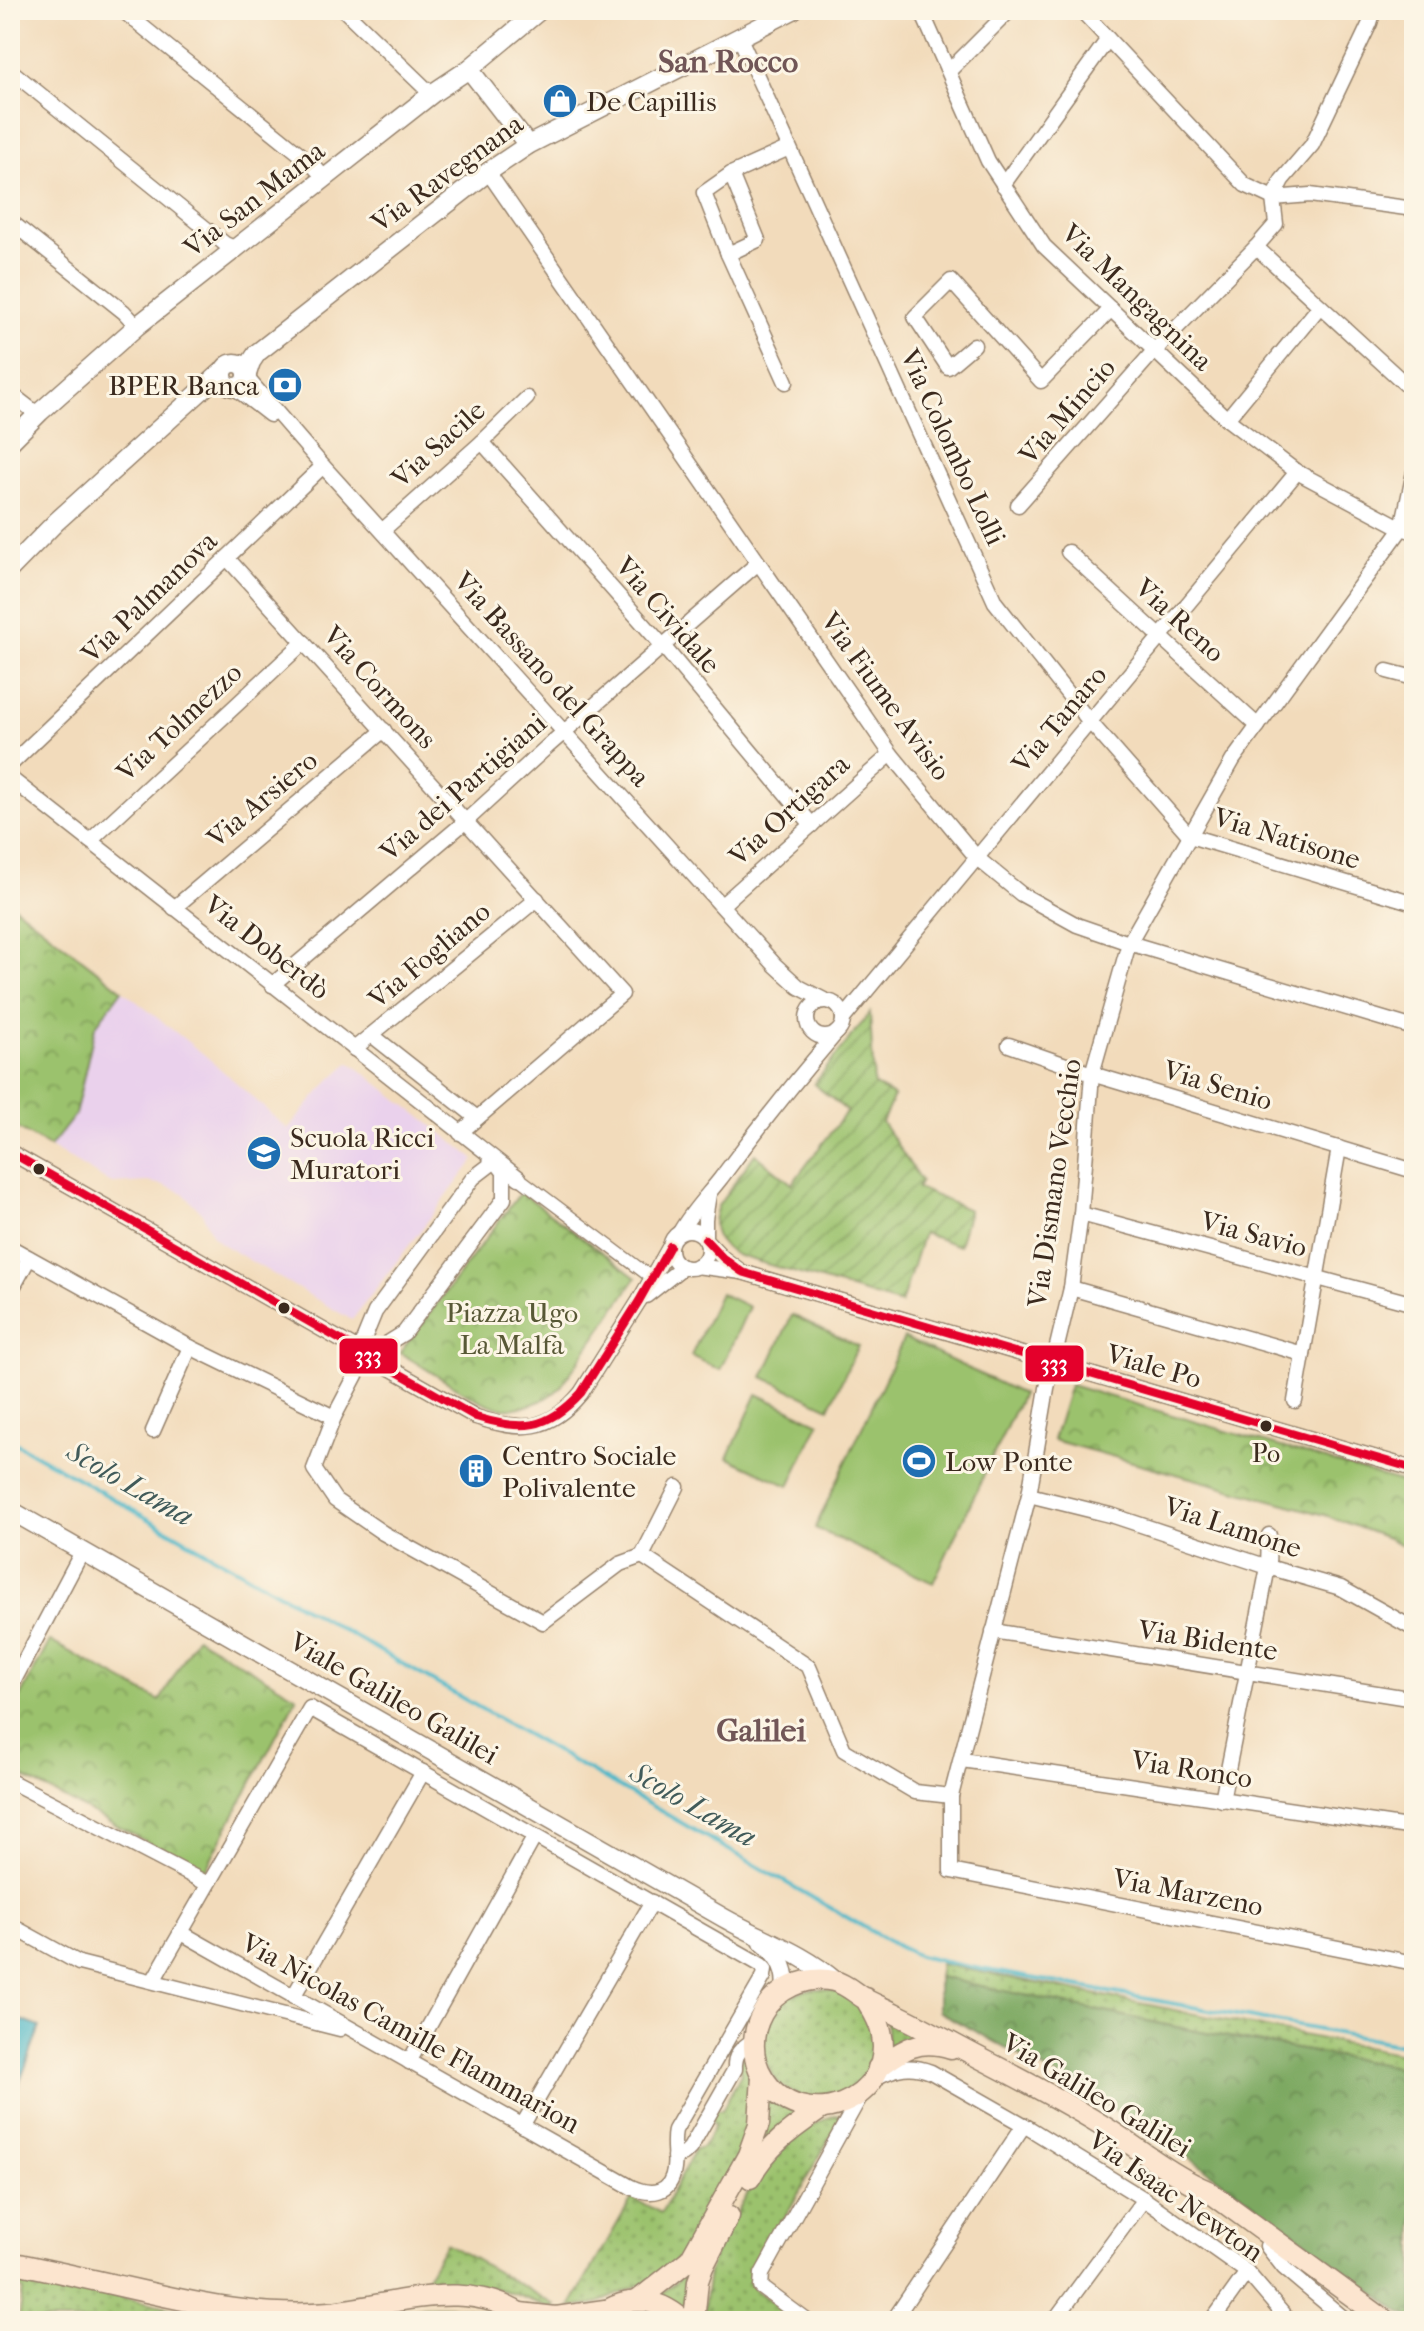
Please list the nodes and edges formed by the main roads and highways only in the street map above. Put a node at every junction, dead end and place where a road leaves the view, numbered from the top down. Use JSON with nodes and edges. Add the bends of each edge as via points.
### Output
{"nodes":[{"id":1,"x":865,"y":1998,"type":"junction"},
{"id":2,"x":974,"y":2055,"type":"junction"},
{"id":3,"x":762,"y":2076,"type":"junction"},
{"id":4,"x":872,"y":2079,"type":"junction"},
{"id":5,"x":821,"y":2109,"type":"junction"},
{"id":6,"x":1191,"y":2184,"type":"junction"},
{"id":7,"x":10,"y":2262,"type":"edge"},
{"id":8,"x":637,"y":2301,"type":"junction"},
{"id":9,"x":598,"y":2315,"type":"edge"},
{"id":10,"x":526,"y":2317,"type":"edge"},
{"id":11,"x":684,"y":2321,"type":"edge"},
{"id":12,"x":694,"y":2321,"type":"edge"},
{"id":13,"x":1363,"y":2321,"type":"edge"},
{"id":14,"x":1386,"y":2321,"type":"edge"}],
"edges":[{"from":1,"to":2,"type":"main road","name":"Via Galileo Galilei"},
{"from":1,"to":3,"type":"main road","via":[[835,1981],[808,1981],[785,1989],[772,1999],[757,2025],[755,2059]]},
{"from":1,"to":4,"type":"main road","via":[[882,2033],[883,2051]]},
{"from":2,"to":4,"type":"main road","name":"Via Galileo Galilei","via":[[925,2043],[899,2052]]},
{"from":2,"to":6,"type":"main road","name":"Via Galileo Galilei","via":[[1099,2124]]},
{"from":3,"to":5,"type":"main road","via":[[787,2101]]},
{"from":3,"to":8,"type":"main road","via":[[759,2124],[748,2155],[690,2259]]},
{"from":4,"to":5,"type":"main road","via":[[844,2104]]},
{"from":5,"to":12,"type":"main road","via":[[775,2142],[758,2163],[703,2267]]},
{"from":6,"to":13,"type":"main road","name":"Via Galileo Galilei"},
{"from":6,"to":14,"type":"main road","name":"Via Galileo Galilei","via":[[1244,2216]]},
{"from":7,"to":10,"type":"main road","via":[[217,2307],[273,2313],[330,2312],[432,2296],[476,2297]]},
{"from":8,"to":9,"type":"main road"},
{"from":8,"to":11,"type":"main road","via":[[670,2309]]},
{"from":9,"to":10,"type":"main road"}]}
